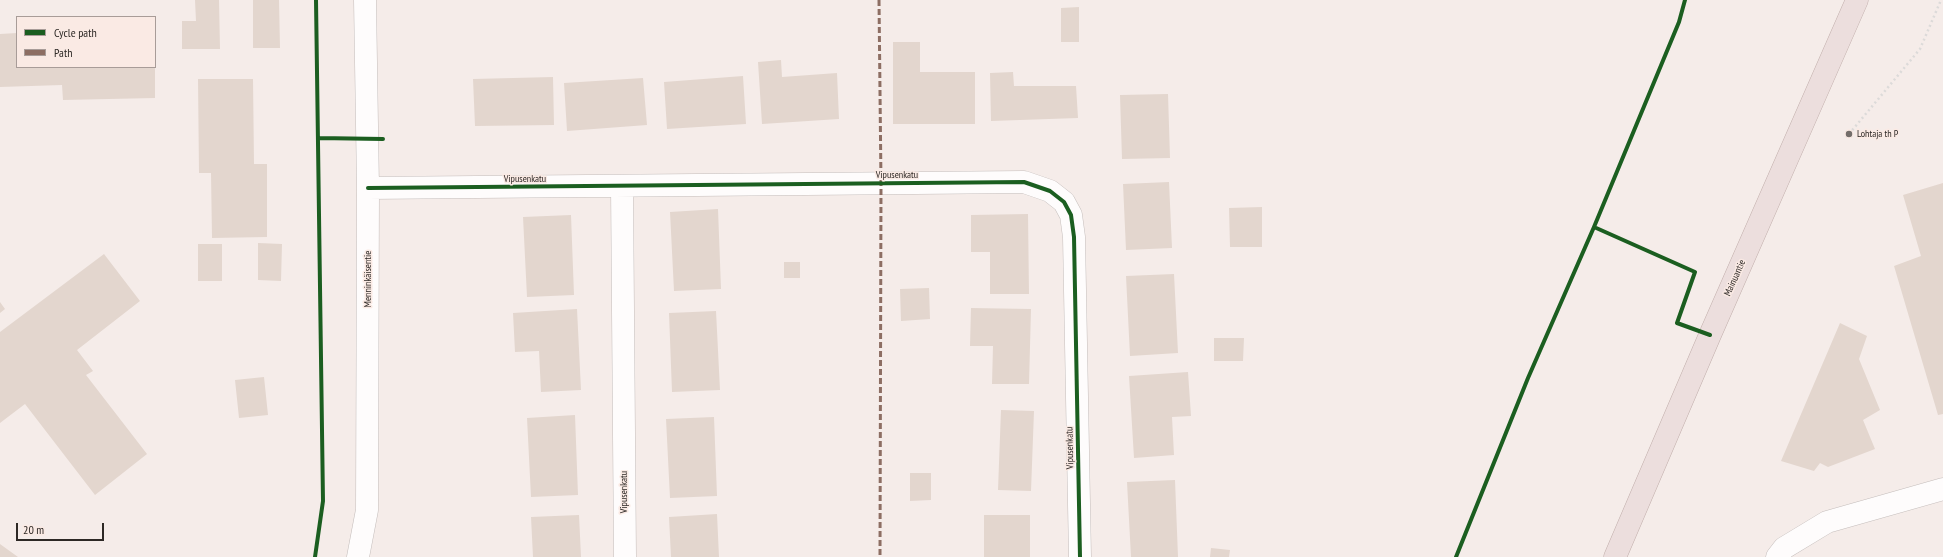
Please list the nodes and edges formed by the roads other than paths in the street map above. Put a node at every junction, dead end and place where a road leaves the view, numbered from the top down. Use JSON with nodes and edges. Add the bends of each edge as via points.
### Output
{"nodes":[{"id":1,"x":365,"y":0,"type":"edge"},
{"id":2,"x":1857,"y":0,"type":"edge"},
{"id":3,"x":622,"y":187,"type":"junction"},
{"id":4,"x":368,"y":188,"type":"junction"},
{"id":5,"x":1943,"y":489,"type":"edge"},
{"id":6,"x":358,"y":557,"type":"edge"},
{"id":7,"x":625,"y":557,"type":"edge"},
{"id":8,"x":1080,"y":557,"type":"edge"},
{"id":9,"x":1615,"y":557,"type":"edge"},
{"id":10,"x":1777,"y":557,"type":"edge"}],
"edges":[{"from":1,"to":4,"type":"street","name":"Menninkäisentie"},
{"from":2,"to":9,"type":"highway","name":"Mainuantie"},
{"from":3,"to":4,"type":"street","name":"Vipusenkatu"},
{"from":3,"to":7,"type":"street","name":"Vipusenkatu"},
{"from":3,"to":8,"type":"street","name":"Vipusenkatu","via":[[1024,182],[1050,191],[1064,202],[1071,215],[1074,237]]},
{"from":4,"to":6,"type":"street","name":"Menninkäisentie","via":[[367,510]]},
{"from":5,"to":10,"type":"street","via":[[1827,522],[1784,548]]}]}
